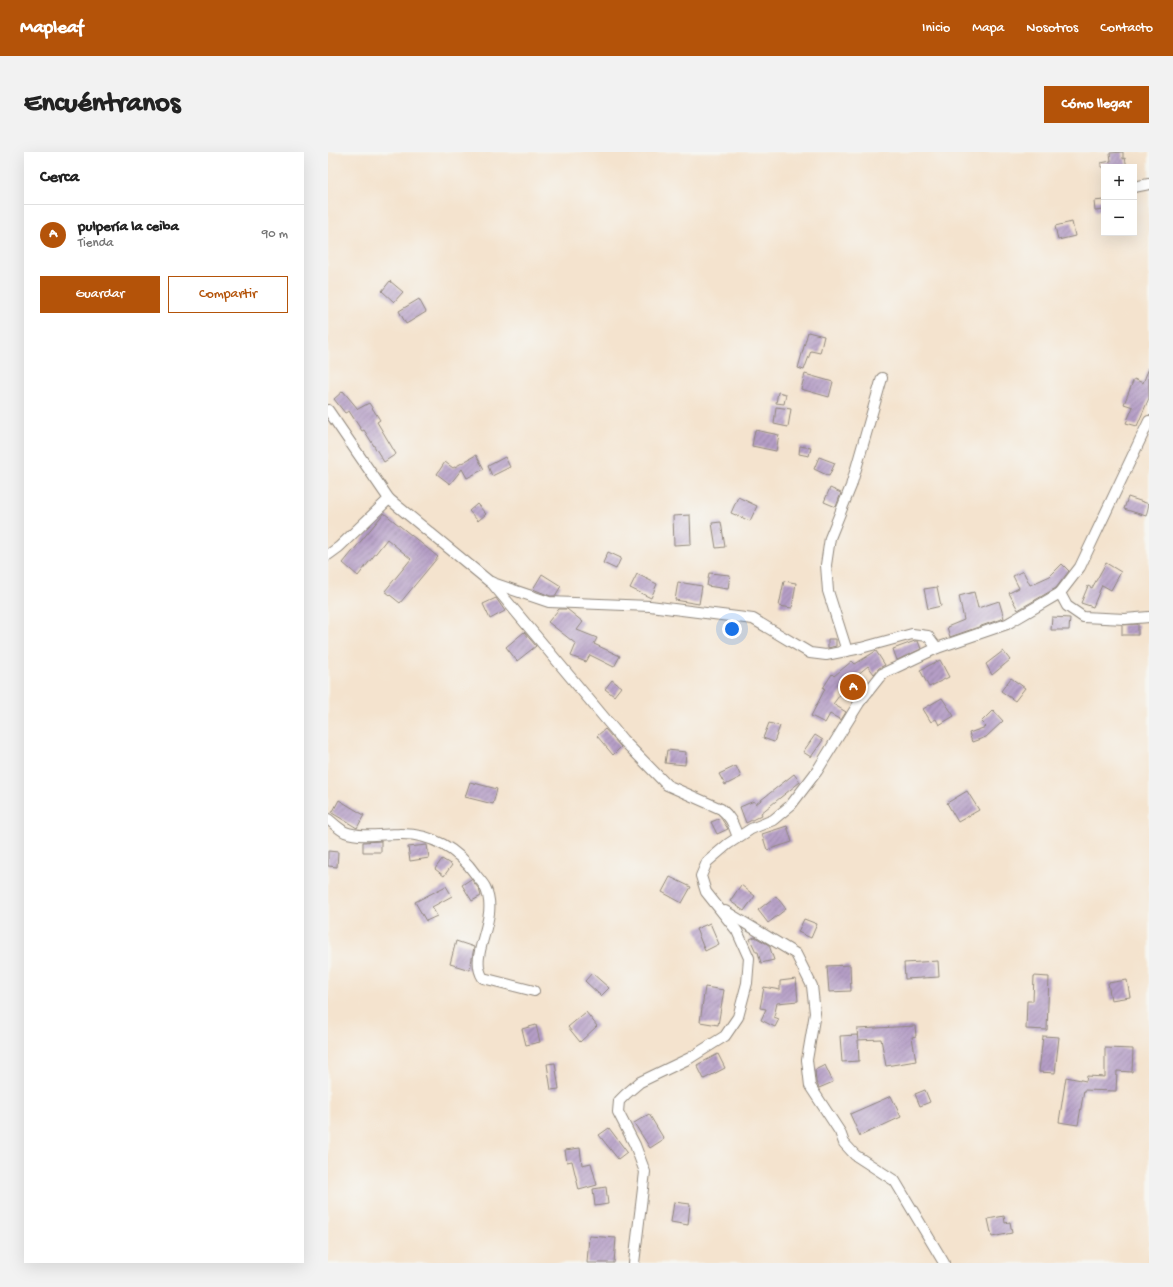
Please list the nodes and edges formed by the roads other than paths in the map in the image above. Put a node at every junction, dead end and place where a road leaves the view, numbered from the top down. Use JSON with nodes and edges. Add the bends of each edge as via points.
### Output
{"nodes":[{"id":1,"x":1149,"y":184,"type":"edge"},
{"id":2,"x":1137,"y":186,"type":"edge"},
{"id":3,"x":882,"y":378,"type":"dead end"},
{"id":4,"x":328,"y":410,"type":"edge"},
{"id":5,"x":1149,"y":421,"type":"edge"},
{"id":6,"x":389,"y":499,"type":"junction"},
{"id":7,"x":328,"y":555,"type":"edge"},
{"id":8,"x":490,"y":582,"type":"junction"},
{"id":9,"x":1060,"y":593,"type":"junction"},
{"id":10,"x":1149,"y":618,"type":"edge"},
{"id":11,"x":937,"y":648,"type":"junction"},
{"id":12,"x":848,"y":651,"type":"junction"},
{"id":13,"x":328,"y":819,"type":"edge"},
{"id":14,"x":738,"y":838,"type":"junction"},
{"id":15,"x":719,"y":908,"type":"junction"},
{"id":16,"x":534,"y":991,"type":"dead end"},
{"id":17,"x":634,"y":1263,"type":"edge"},
{"id":18,"x":944,"y":1263,"type":"edge"}],
"edges":[{"from":1,"to":2,"type":"street"},
{"from":3,"to":12,"type":"street","via":[[852,486],[830,538],[826,565],[828,590]]},
{"from":4,"to":6,"type":"street"},
{"from":5,"to":9,"type":"street","via":[[1080,567]]},
{"from":6,"to":7,"type":"street"},
{"from":6,"to":8,"type":"street"},
{"from":8,"to":12,"type":"street","via":[[549,602],[650,606],[753,619],[810,653],[826,655]]},
{"from":8,"to":14,"type":"street","via":[[618,734],[667,786],[721,809],[732,821]]},
{"from":9,"to":10,"type":"street","via":[[1067,606],[1083,618]]},
{"from":9,"to":11,"type":"street","via":[[1007,624]]},
{"from":11,"to":12,"type":"street","via":[[928,636],[912,634]]},
{"from":11,"to":14,"type":"street","via":[[882,674],[859,703],[817,771],[791,805],[773,820],[751,829]]},
{"from":13,"to":16,"type":"street","via":[[344,832],[360,835],[424,836],[450,848],[467,862],[485,887],[490,902],[478,971],[483,978]]},
{"from":14,"to":15,"type":"street","via":[[707,862],[701,876],[706,892]]},
{"from":15,"to":17,"type":"street","via":[[737,931],[749,958],[747,983],[738,1017],[725,1036],[690,1058],[640,1082],[619,1102],[618,1112],[644,1172]]},
{"from":15,"to":18,"type":"street","via":[[796,954],[812,986],[815,1013],[807,1060],[810,1086],[840,1132],[844,1143],[855,1155],[896,1181]]}]}
